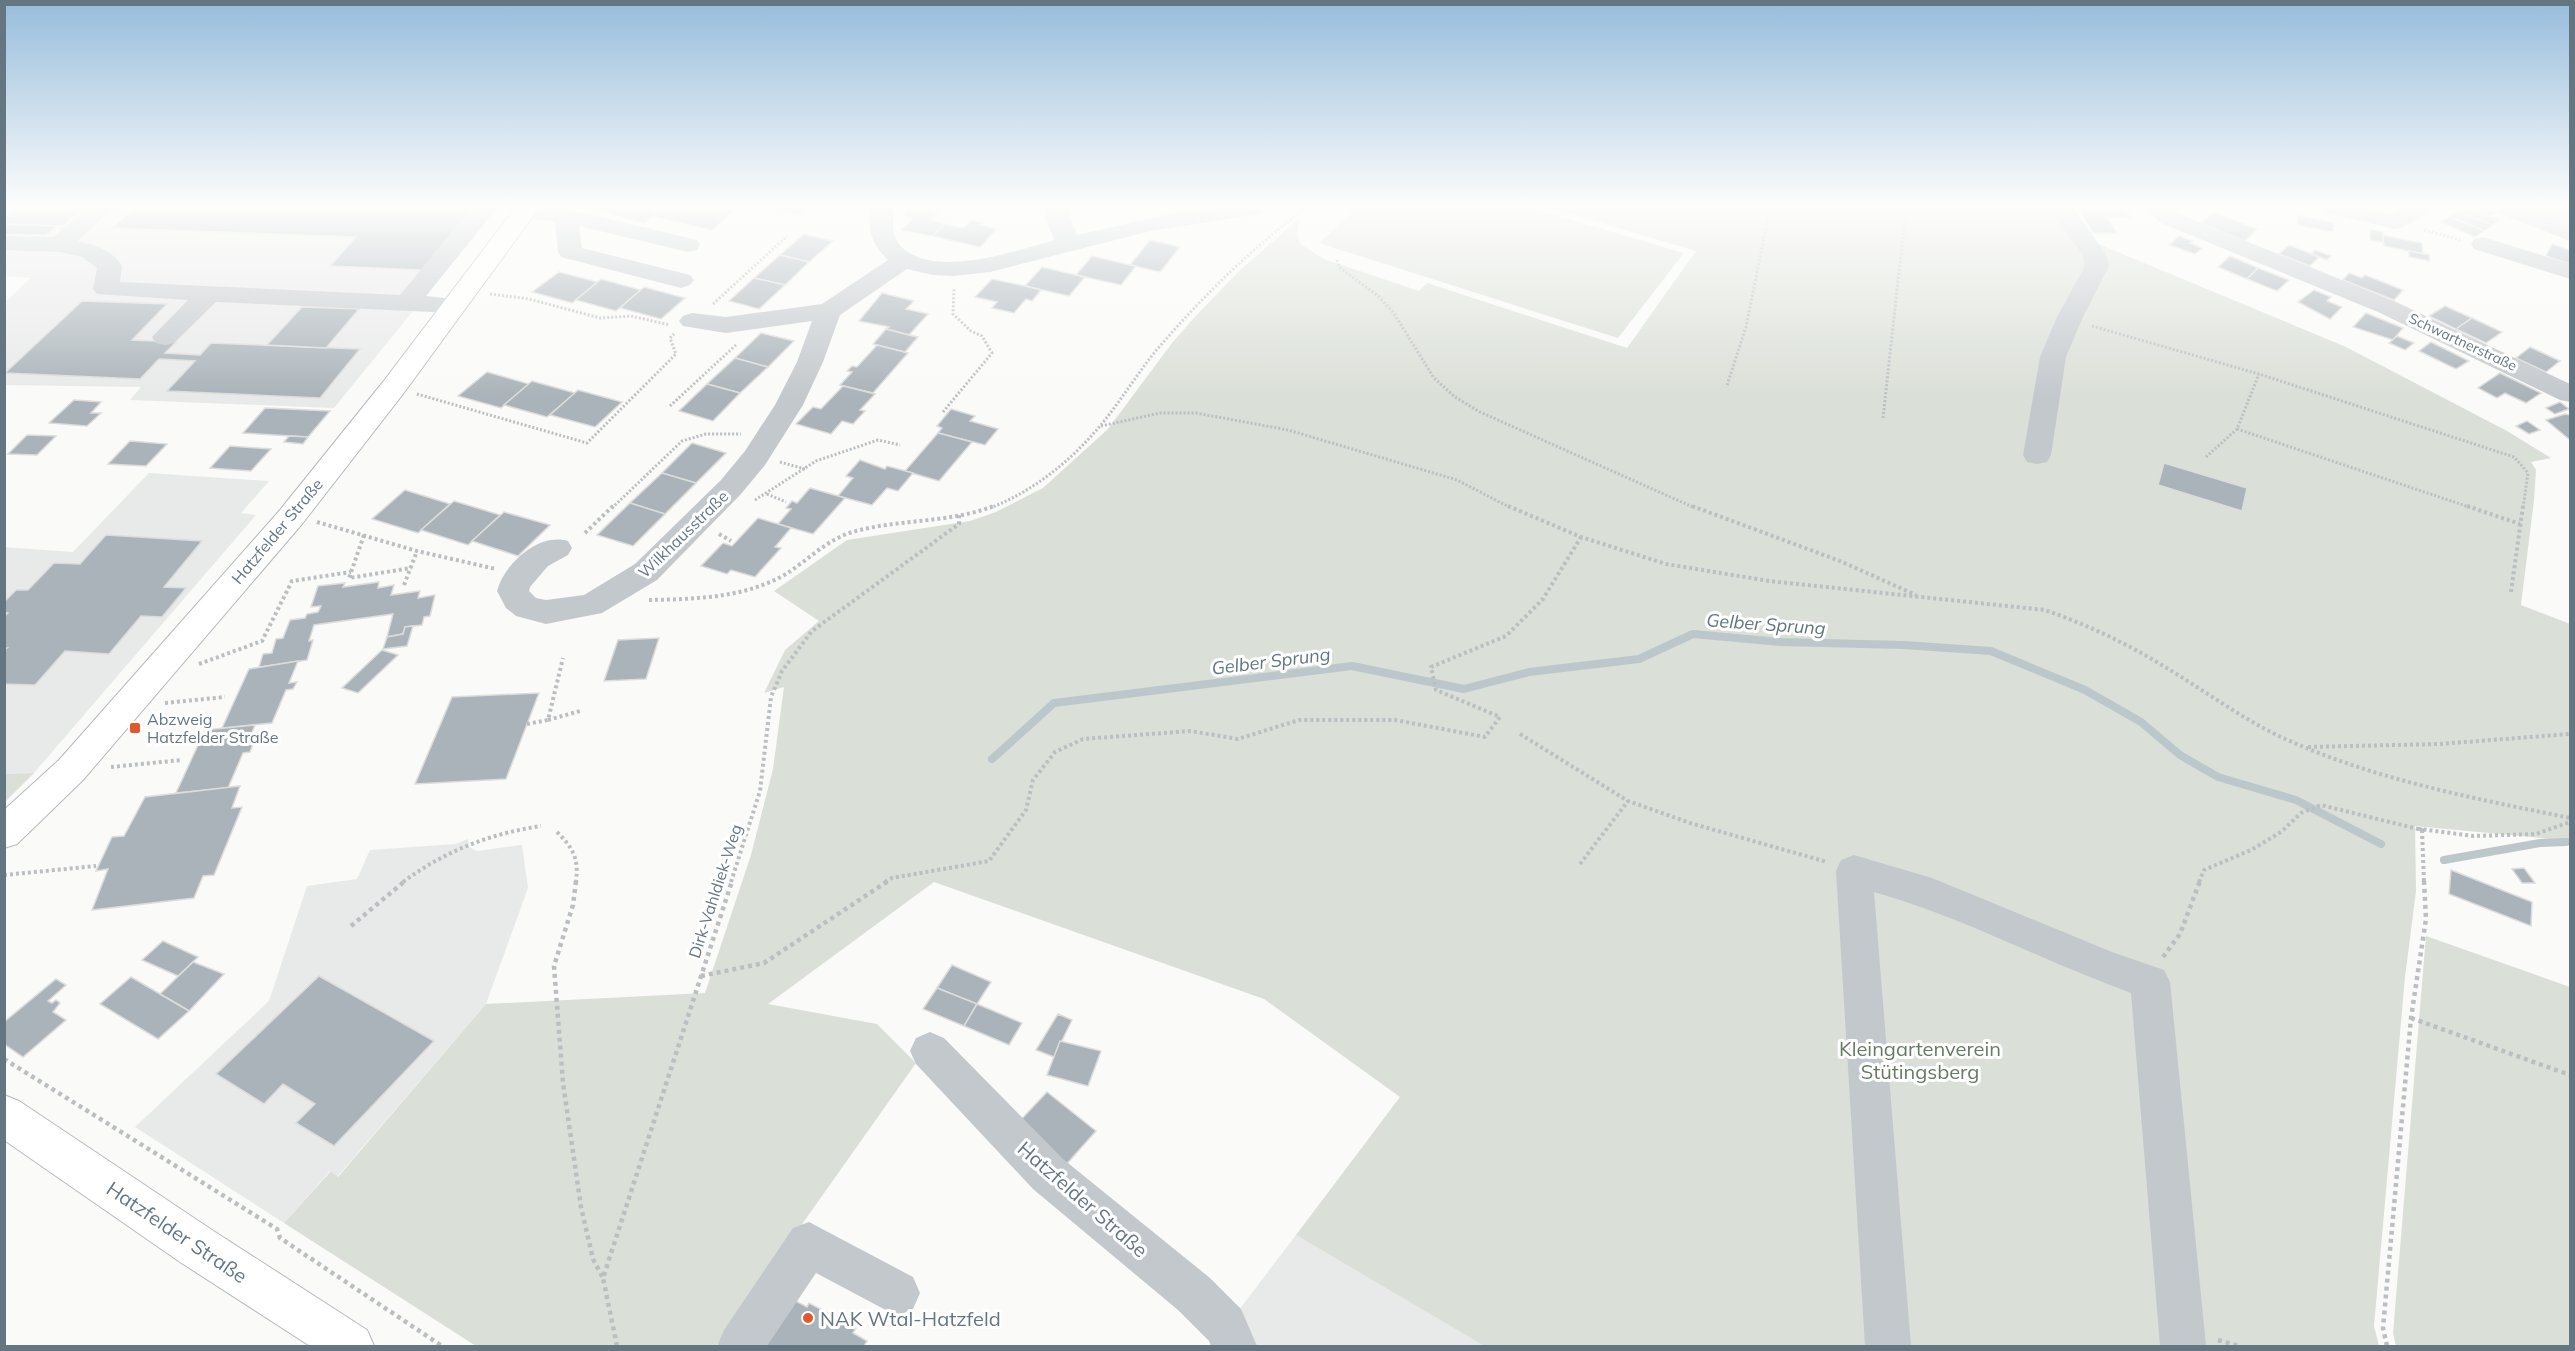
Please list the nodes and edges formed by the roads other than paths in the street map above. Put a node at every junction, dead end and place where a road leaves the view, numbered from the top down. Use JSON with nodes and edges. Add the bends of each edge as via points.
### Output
{"nodes":[{"id":1,"x":109,"y":271,"type":"edge"},
{"id":2,"x":433,"y":271,"type":"edge"},
{"id":3,"x":480,"y":271,"type":"edge"},
{"id":4,"x":646,"y":271,"type":"edge"},
{"id":5,"x":888,"y":271,"type":"edge"},
{"id":6,"x":2094,"y":271,"type":"edge"},
{"id":7,"x":2299,"y":271,"type":"edge"},
{"id":8,"x":681,"y":280,"type":"dead end"},
{"id":9,"x":209,"y":294,"type":"junction"},
{"id":10,"x":458,"y":300,"type":"junction"},
{"id":11,"x":407,"y":303,"type":"junction"},
{"id":12,"x":829,"y":312,"type":"junction"},
{"id":13,"x":692,"y":321,"type":"road end"},
{"id":14,"x":165,"y":337,"type":"dead end"},
{"id":15,"x":2571,"y":394,"type":"edge"},
{"id":16,"x":2037,"y":455,"type":"dead end"},
{"id":17,"x":557,"y":548,"type":"dead end"},
{"id":18,"x":4,"y":833,"type":"edge"},
{"id":19,"x":930,"y":1051,"type":"dead end"},
{"id":20,"x":4,"y":1115,"type":"edge"},
{"id":21,"x":897,"y":1293,"type":"dead end"},
{"id":22,"x":351,"y":1347,"type":"edge"},
{"id":23,"x":740,"y":1347,"type":"edge"},
{"id":24,"x":1234,"y":1347,"type":"edge"},
{"id":25,"x":1888,"y":1347,"type":"edge"},
{"id":26,"x":2183,"y":1347,"type":"edge"}],
"edges":[{"from":1,"to":9,"type":"street","via":[[106,289]]},
{"from":2,"to":11,"type":"street"},
{"from":3,"to":10,"type":"main road","name":"Hatzfelder Straße"},
{"from":4,"to":8,"type":"street"},
{"from":5,"to":12,"type":"street"},
{"from":6,"to":16,"type":"street","via":[[2053,357]]},
{"from":7,"to":15,"type":"street","name":"Schwartnerstraße","via":[[2387,307]]},
{"from":9,"to":11,"type":"street"},
{"from":9,"to":14,"type":"street"},
{"from":10,"to":11,"type":"street"},
{"from":10,"to":18,"type":"main road","name":"Hatzfelder Straße","via":[[291,517],[71,770]]},
{"from":12,"to":13,"type":"street","via":[[726,325]]},
{"from":12,"to":17,"type":"street","name":"Wilkhausstraße","via":[[789,405],[755,458],[731,488],[646,572],[591,605],[546,612],[527,608],[517,600],[515,583],[537,558]]},
{"from":19,"to":24,"type":"street","name":"Hatzfelder Straße","via":[[1048,1174],[1194,1294],[1225,1325]]},
{"from":20,"to":22,"type":"main road","name":"Hatzfelder Straße"},
{"from":21,"to":23,"type":"street","via":[[809,1244]]},
{"from":25,"to":26,"type":"street","via":[[1854,872],[1919,889],[2150,982]]}]}
